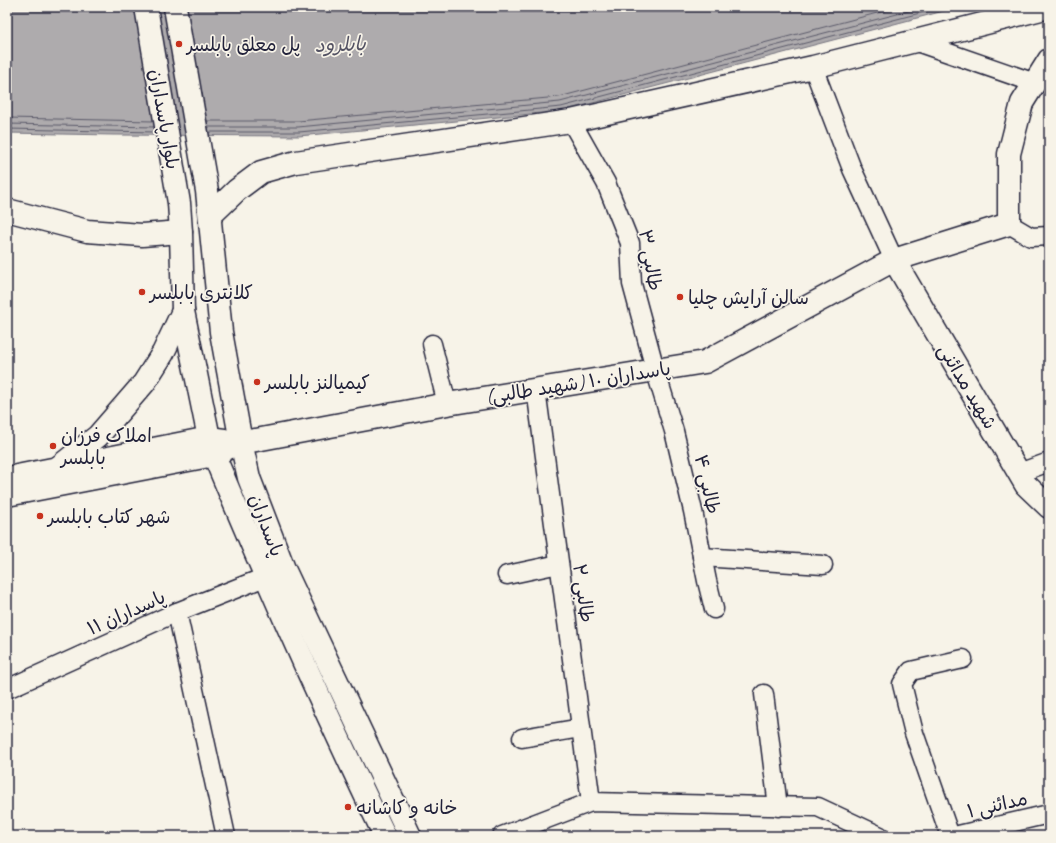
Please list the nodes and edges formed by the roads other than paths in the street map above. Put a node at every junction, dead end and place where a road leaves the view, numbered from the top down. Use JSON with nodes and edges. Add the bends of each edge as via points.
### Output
{"nodes":[{"id":1,"x":146,"y":7,"type":"edge"},
{"id":2,"x":175,"y":7,"type":"edge"},
{"id":3,"x":1049,"y":7,"type":"edge"},
{"id":4,"x":914,"y":41,"type":"junction"},
{"id":5,"x":1049,"y":60,"type":"edge"},
{"id":6,"x":813,"y":67,"type":"junction"},
{"id":7,"x":1035,"y":83,"type":"junction"},
{"id":8,"x":570,"y":121,"type":"junction"},
{"id":9,"x":207,"y":190,"type":"joint"},
{"id":10,"x":7,"y":210,"type":"edge"},
{"id":11,"x":210,"y":216,"type":"junction"},
{"id":12,"x":1009,"y":224,"type":"junction"},
{"id":13,"x":181,"y":232,"type":"junction"},
{"id":14,"x":1049,"y":236,"type":"edge"},
{"id":15,"x":894,"y":260,"type":"junction"},
{"id":16,"x":183,"y":311,"type":"junction"},
{"id":17,"x":432,"y":344,"type":"dead end"},
{"id":18,"x":656,"y":369,"type":"junction"},
{"id":19,"x":536,"y":389,"type":"junction"},
{"id":20,"x":447,"y":404,"type":"junction"},
{"id":21,"x":240,"y":442,"type":"junction"},
{"id":22,"x":211,"y":447,"type":"junction"},
{"id":23,"x":1049,"y":462,"type":"edge"},
{"id":24,"x":57,"y":468,"type":"junction"},
{"id":25,"x":1019,"y":473,"type":"junction"},
{"id":26,"x":7,"y":478,"type":"edge"},
{"id":27,"x":7,"y":495,"type":"edge"},
{"id":28,"x":1049,"y":507,"type":"edge"},
{"id":29,"x":702,"y":557,"type":"junction"},
{"id":30,"x":560,"y":564,"type":"junction"},
{"id":31,"x":823,"y":565,"type":"dead end"},
{"id":32,"x":507,"y":575,"type":"dead end"},
{"id":33,"x":265,"y":577,"type":"junction"},
{"id":34,"x":714,"y":609,"type":"dead end"},
{"id":35,"x":177,"y":612,"type":"junction"},
{"id":36,"x":963,"y":659,"type":"dead end"},
{"id":37,"x":7,"y":689,"type":"edge"},
{"id":38,"x":764,"y":694,"type":"dead end"},
{"id":39,"x":581,"y":728,"type":"junction"},
{"id":40,"x":522,"y":738,"type":"dead end"},
{"id":41,"x":591,"y":802,"type":"junction"},
{"id":42,"x":778,"y":807,"type":"junction"},
{"id":43,"x":1049,"y":814,"type":"edge"},
{"id":44,"x":226,"y":836,"type":"edge"},
{"id":45,"x":385,"y":836,"type":"edge"},
{"id":46,"x":410,"y":836,"type":"edge"},
{"id":47,"x":502,"y":836,"type":"edge"},
{"id":48,"x":880,"y":836,"type":"edge"},
{"id":49,"x":950,"y":836,"type":"edge"},
{"id":50,"x":954,"y":836,"type":"edge"}],
"edges":[{"from":1,"to":13,"type":"main road","name":"بلوار پاسداران","via":[[179,203]]},
{"from":2,"to":9,"type":"main road","name":"بلوار پاسداران"},
{"from":3,"to":4,"type":"main road"},
{"from":4,"to":6,"type":"main road"},
{"from":4,"to":7,"type":"street"},
{"from":5,"to":7,"type":"main road"},
{"from":6,"to":8,"type":"main road"},
{"from":6,"to":15,"type":"street","via":[[852,169]]},
{"from":7,"to":12,"type":"main road","via":[[1022,103],[1009,154]]},
{"from":8,"to":11,"type":"main road","via":[[296,162],[261,172],[237,190]]},
{"from":8,"to":18,"type":"street","name":"طالبی ۳","via":[[606,183],[630,243],[632,284]]},
{"from":9,"to":11,"type":"main road","name":"پاسداران"},
{"from":10,"to":13,"type":"main road","via":[[87,232],[142,236]]},
{"from":11,"to":21,"type":"main road","name":"پاسداران","via":[[221,332]]},
{"from":12,"to":14,"type":"street","via":[[1031,236]]},
{"from":12,"to":15,"type":"main road","name":"پاسداران ۱۰ (شهید طالبی)"},
{"from":13,"to":16,"type":"main road","name":"پاسداران"},
{"from":15,"to":18,"type":"main road","name":"پاسداران ۱۰ (شهید طالبی)","via":[[705,362]]},
{"from":15,"to":25,"type":"main road","name":"شهید مدائنی"},
{"from":16,"to":22,"type":"main road","name":"پاسداران"},
{"from":16,"to":24,"type":"main road","via":[[163,353],[144,383],[98,436]]},
{"from":17,"to":20,"type":"street"},
{"from":18,"to":19,"type":"main road","name":"پاسداران ۱۰ (شهید طالبی)"},
{"from":18,"to":29,"type":"street","name":"طالبی ۴","via":[[674,431]]},
{"from":19,"to":20,"type":"main road","name":"پاسداران ۱۰ (شهید طالبی)"},
{"from":19,"to":30,"type":"street","name":"طالبی ۲"},
{"from":20,"to":21,"type":"main road","name":"پاسداران ۱۰ (شهید طالبی)"},
{"from":21,"to":22,"type":"main road","name":"پاسداران ۱۰ (شهید طالبی)"},
{"from":21,"to":46,"type":"main road","name":"پاسداران","via":[[249,478],[284,570]]},
{"from":22,"to":24,"type":"main road"},
{"from":22,"to":27,"type":"main road"},
{"from":22,"to":33,"type":"main road","name":"پاسداران"},
{"from":23,"to":25,"type":"street"},
{"from":24,"to":26,"type":"main road"},
{"from":25,"to":28,"type":"main road","name":"شهید مدائنی","via":[[1026,485]]},
{"from":29,"to":31,"type":"street"},
{"from":29,"to":34,"type":"street","name":"طالبی ۴"},
{"from":30,"to":32,"type":"street"},
{"from":30,"to":39,"type":"street","name":"طالبی ۲"},
{"from":33,"to":35,"type":"street","name":"پاسداران ۱۱"},
{"from":33,"to":45,"type":"main road","name":"پاسداران","via":[[308,676]]},
{"from":35,"to":37,"type":"street","name":"پاسداران ۱۱"},
{"from":35,"to":44,"type":"street"},
{"from":36,"to":49,"type":"street","via":[[911,672],[902,684],[914,733]]},
{"from":38,"to":42,"type":"street"},
{"from":39,"to":40,"type":"street"},
{"from":39,"to":41,"type":"street","name":"طالبی ۲"},
{"from":41,"to":42,"type":"street"},
{"from":41,"to":47,"type":"street"},
{"from":42,"to":48,"type":"street","via":[[818,807]]},
{"from":43,"to":50,"type":"street","name":"مدائنی ۱"}]}
